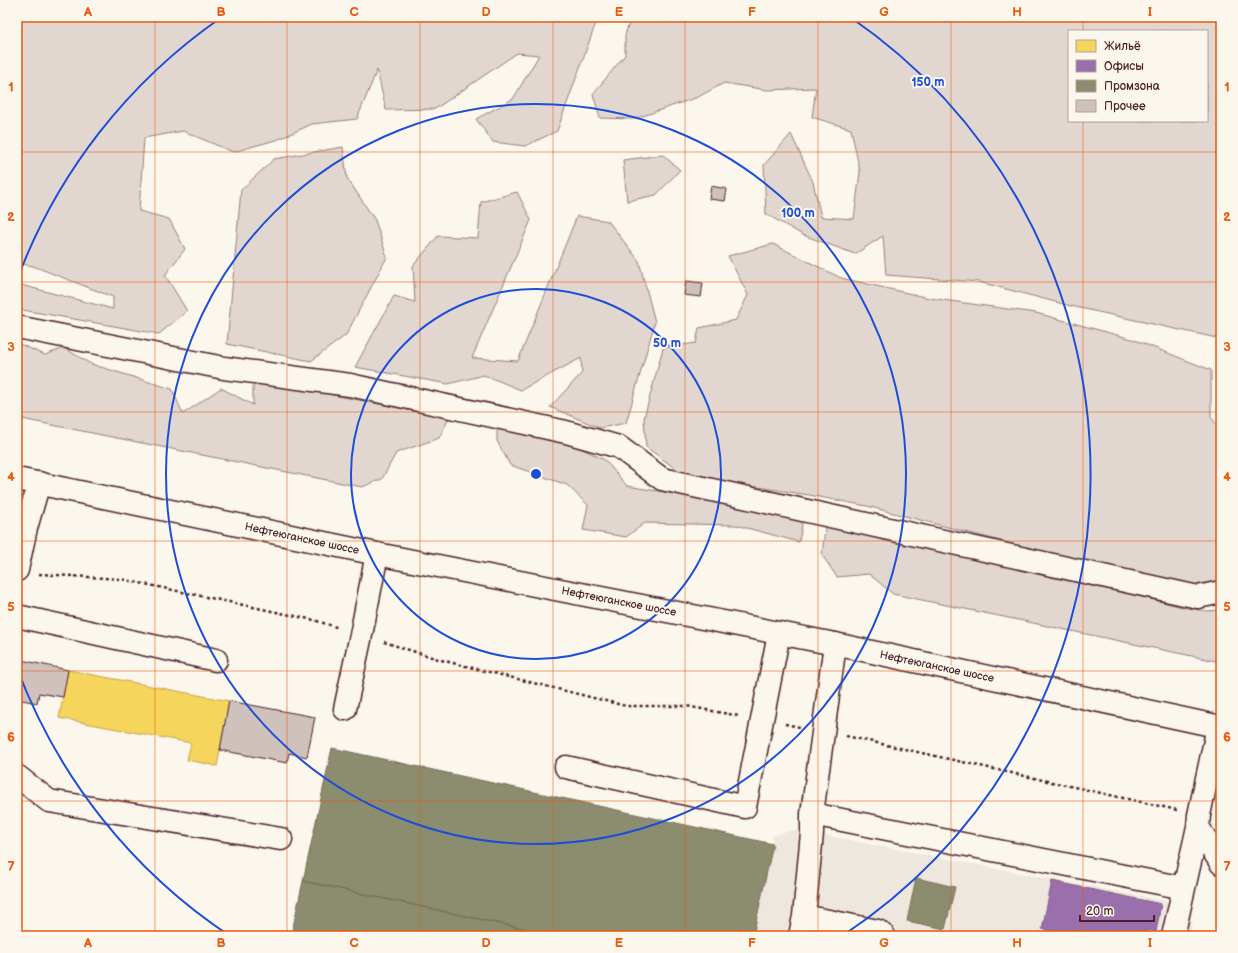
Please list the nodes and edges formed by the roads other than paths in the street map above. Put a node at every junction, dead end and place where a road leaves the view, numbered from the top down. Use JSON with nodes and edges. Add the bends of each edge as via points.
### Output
{"nodes":[{"id":1,"x":17,"y":327,"type":"edge"},
{"id":2,"x":17,"y":479,"type":"edge"},
{"id":3,"x":39,"y":483,"type":"junction"},
{"id":4,"x":377,"y":554,"type":"junction"},
{"id":5,"x":25,"y":572,"type":"edge"},
{"id":6,"x":1221,"y":592,"type":"edge"},
{"id":7,"x":17,"y":616,"type":"edge"},
{"id":8,"x":779,"y":633,"type":"junction"},
{"id":9,"x":835,"y":644,"type":"junction"},
{"id":10,"x":216,"y":660,"type":"dead end"},
{"id":11,"x":345,"y":710,"type":"dead end"},
{"id":12,"x":1220,"y":727,"type":"edge"},
{"id":13,"x":566,"y":768,"type":"dead end"},
{"id":14,"x":17,"y":776,"type":"edge"},
{"id":15,"x":812,"y":814,"type":"junction"},
{"id":16,"x":1199,"y":821,"type":"junction"},
{"id":17,"x":281,"y":839,"type":"dead end"},
{"id":18,"x":1221,"y":863,"type":"edge"},
{"id":19,"x":1184,"y":888,"type":"junction"},
{"id":20,"x":802,"y":926,"type":"edge"},
{"id":21,"x":884,"y":936,"type":"edge"},
{"id":22,"x":1173,"y":936,"type":"edge"}],
"edges":[{"from":1,"to":6,"type":"main road","via":[[224,368],[350,385],[559,430],[619,448],[662,479],[1170,592],[1198,597]]},
{"from":2,"to":3,"type":"main road","name":"Нефтеюганское шоссе"},
{"from":3,"to":4,"type":"main road","name":"Нефтеюганское шоссе"},
{"from":3,"to":5,"type":"main road","via":[[26,528]]},
{"from":4,"to":8,"type":"main road","name":"Нефтеюганское шоссе"},
{"from":4,"to":11,"type":"main road"},
{"from":7,"to":10,"type":"main road"},
{"from":8,"to":9,"type":"main road","name":"Нефтеюганское шоссе"},
{"from":8,"to":13,"type":"main road","via":[[745,807]]},
{"from":9,"to":12,"type":"main road","name":"Нефтеюганское шоссе"},
{"from":9,"to":15,"type":"main road"},
{"from":12,"to":16,"type":"main road"},
{"from":14,"to":17,"type":"main road","via":[[49,802]]},
{"from":15,"to":19,"type":"main road"},
{"from":15,"to":20,"type":"main road"},
{"from":16,"to":18,"type":"main road"},
{"from":16,"to":19,"type":"main road"},
{"from":19,"to":22,"type":"main road"},
{"from":20,"to":21,"type":"main road","via":[[878,931]]}]}
